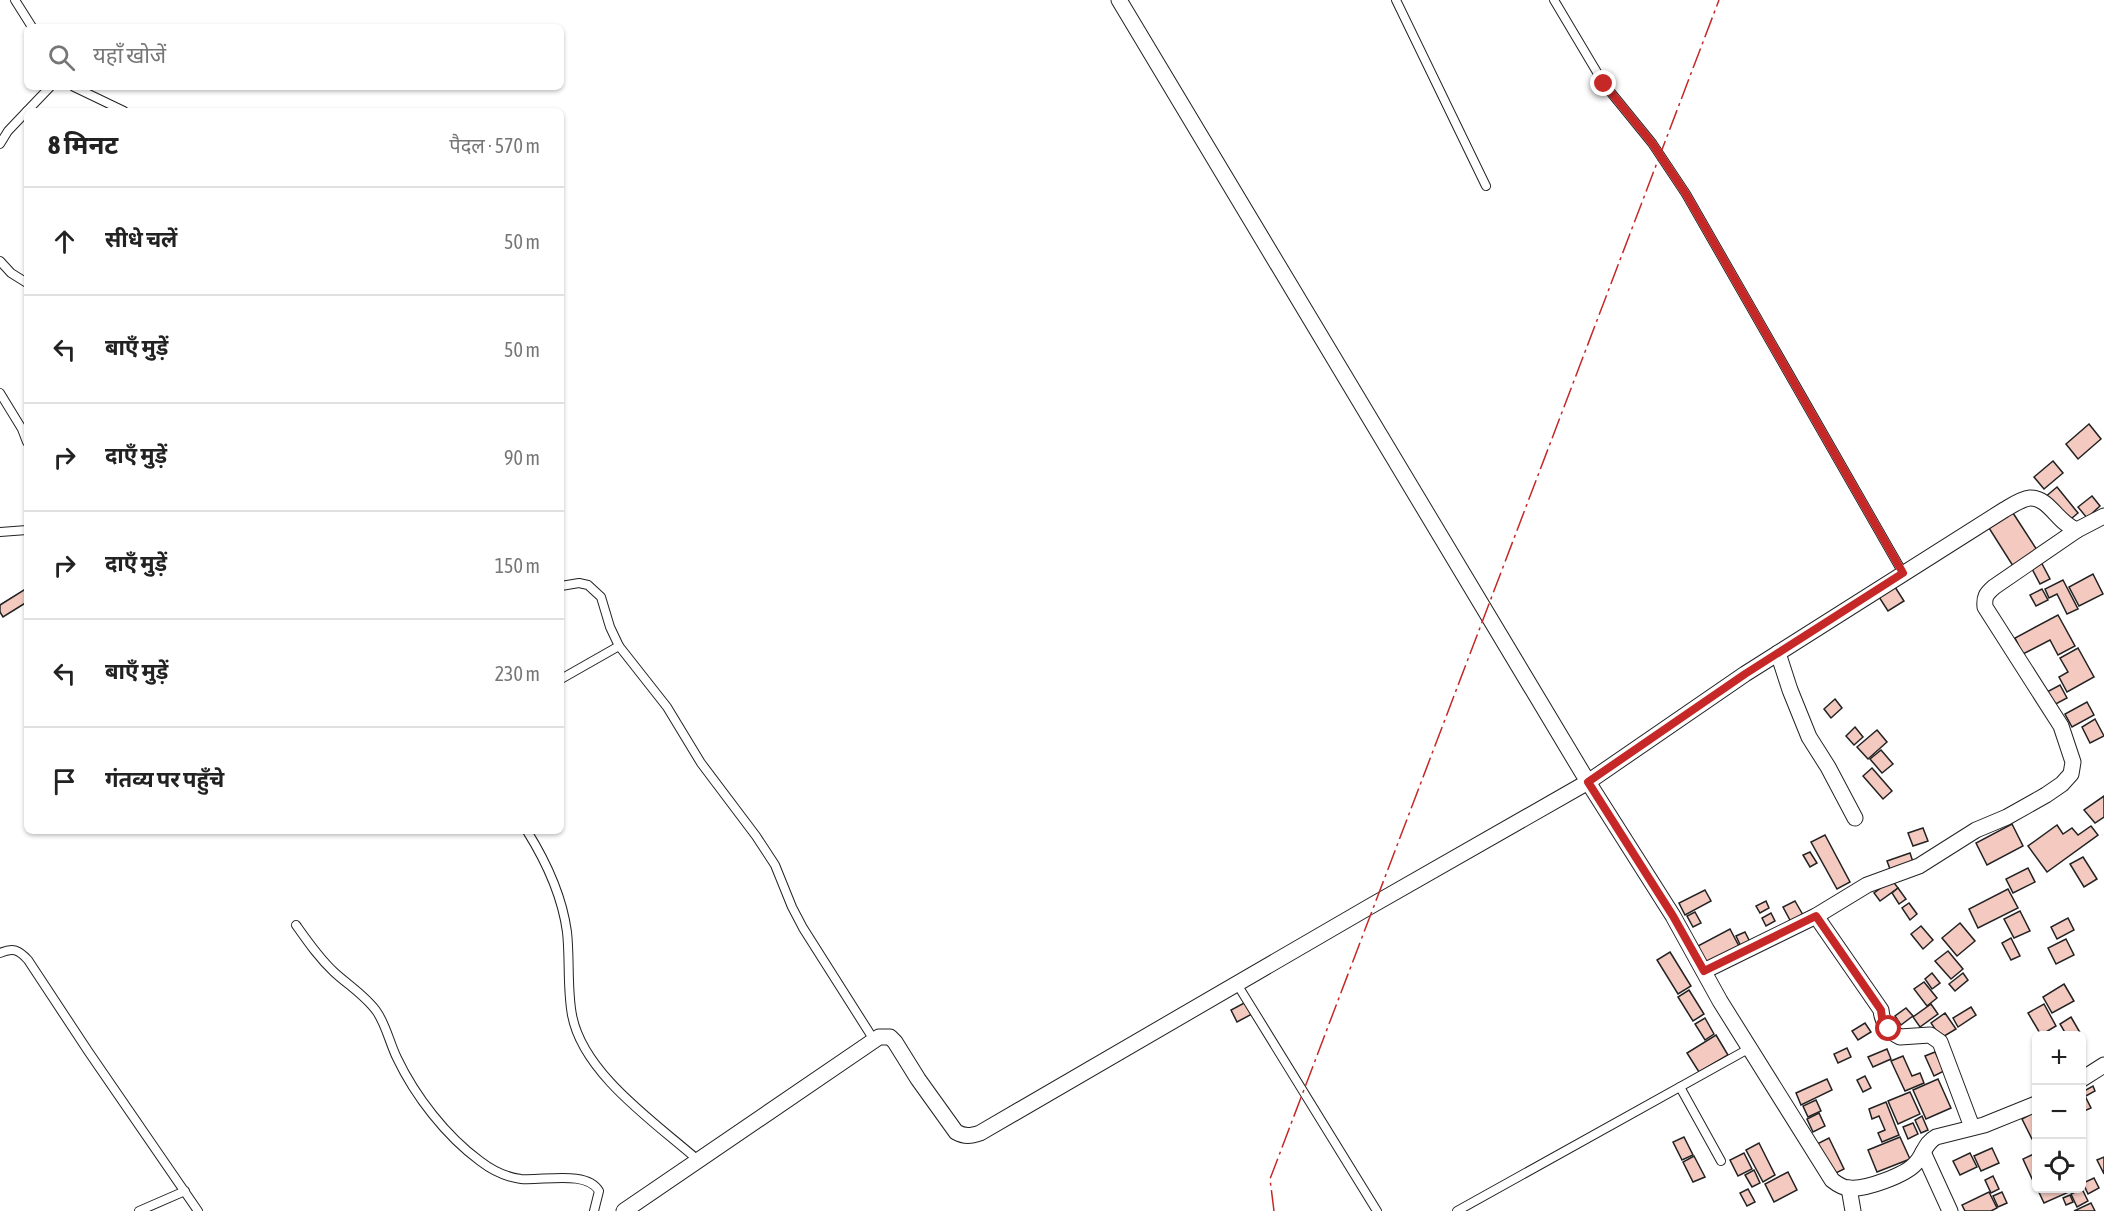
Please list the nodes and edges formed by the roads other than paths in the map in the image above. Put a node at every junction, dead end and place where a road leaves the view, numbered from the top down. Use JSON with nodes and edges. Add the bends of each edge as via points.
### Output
{"nodes":[{"id":1,"x":15,"y":0,"type":"edge"},
{"id":2,"x":1119,"y":0,"type":"edge"},
{"id":3,"x":1396,"y":0,"type":"edge"},
{"id":4,"x":1554,"y":0,"type":"edge"},
{"id":5,"x":30,"y":24,"type":"edge"},
{"id":6,"x":47,"y":90,"type":"edge"},
{"id":7,"x":80,"y":90,"type":"edge"},
{"id":8,"x":30,"y":108,"type":"edge"},
{"id":9,"x":118,"y":108,"type":"edge"},
{"id":10,"x":24,"y":114,"type":"edge"},
{"id":11,"x":4,"y":133,"type":"edge"},
{"id":12,"x":0,"y":144,"type":"edge"},
{"id":13,"x":1486,"y":186,"type":"dead end"},
{"id":14,"x":0,"y":261,"type":"edge"},
{"id":15,"x":24,"y":281,"type":"edge"},
{"id":16,"x":0,"y":393,"type":"edge"},
{"id":17,"x":24,"y":435,"type":"edge"},
{"id":18,"x":2104,"y":516,"type":"edge"},
{"id":19,"x":24,"y":530,"type":"edge"},
{"id":20,"x":2077,"y":530,"type":"junction"},
{"id":21,"x":0,"y":532,"type":"edge"},
{"id":22,"x":1903,"y":573,"type":"junction"},
{"id":23,"x":564,"y":586,"type":"edge"},
{"id":24,"x":619,"y":646,"type":"junction"},
{"id":25,"x":1778,"y":653,"type":"junction"},
{"id":26,"x":564,"y":677,"type":"edge"},
{"id":27,"x":1588,"y":782,"type":"junction"},
{"id":28,"x":1855,"y":818,"type":"dead end"},
{"id":29,"x":529,"y":834,"type":"edge"},
{"id":30,"x":1816,"y":916,"type":"junction"},
{"id":31,"x":296,"y":925,"type":"dead end"},
{"id":32,"x":0,"y":953,"type":"edge"},
{"id":33,"x":1704,"y":971,"type":"junction"},
{"id":34,"x":1238,"y":984,"type":"junction"},
{"id":35,"x":874,"y":1040,"type":"junction"},
{"id":36,"x":1750,"y":1048,"type":"junction"},
{"id":37,"x":2104,"y":1065,"type":"edge"},
{"id":38,"x":2086,"y":1076,"type":"edge"},
{"id":39,"x":1680,"y":1087,"type":"junction"},
{"id":40,"x":2032,"y":1106,"type":"edge"},
{"id":41,"x":1972,"y":1127,"type":"junction"},
{"id":42,"x":1923,"y":1152,"type":"junction"},
{"id":43,"x":699,"y":1161,"type":"junction"},
{"id":44,"x":1721,"y":1161,"type":"dead end"},
{"id":45,"x":1849,"y":1188,"type":"junction"},
{"id":46,"x":185,"y":1191,"type":"junction"},
{"id":47,"x":139,"y":1211,"type":"edge"},
{"id":48,"x":198,"y":1211,"type":"edge"},
{"id":49,"x":594,"y":1211,"type":"edge"},
{"id":50,"x":624,"y":1211,"type":"edge"},
{"id":51,"x":1377,"y":1211,"type":"edge"},
{"id":52,"x":1457,"y":1211,"type":"edge"},
{"id":53,"x":1853,"y":1211,"type":"edge"},
{"id":54,"x":1950,"y":1211,"type":"edge"}],
"edges":[{"from":1,"to":5,"type":"lane"},
{"from":2,"to":27,"type":"street"},
{"from":3,"to":13,"type":"lane"},
{"from":4,"to":22,"type":"lane","via":[[1604,84],[1652,143],[1686,194]]},
{"from":6,"to":8,"type":"lane"},
{"from":7,"to":9,"type":"lane"},
{"from":10,"to":11,"type":"lane"},
{"from":11,"to":12,"type":"lane"},
{"from":14,"to":15,"type":"lane"},
{"from":16,"to":17,"type":"lane"},
{"from":18,"to":20,"type":"street"},
{"from":19,"to":21,"type":"lane"},
{"from":20,"to":22,"type":"street","via":[[2064,524],[2048,506],[2030,498]]},
{"from":20,"to":30,"type":"street","via":[[1994,587],[1984,600],[2061,726],[2073,762],[2072,774],[2046,795],[1976,830],[1919,866],[1867,885]]},
{"from":22,"to":25,"type":"street"},
{"from":23,"to":24,"type":"lane","via":[[588,585],[601,597]]},
{"from":24,"to":26,"type":"lane"},
{"from":24,"to":35,"type":"lane","via":[[667,706],[701,763],[775,865],[803,928]]},
{"from":25,"to":27,"type":"street"},
{"from":25,"to":28,"type":"street","via":[[1809,737]]},
{"from":27,"to":33,"type":"street"},
{"from":27,"to":34,"type":"street"},
{"from":29,"to":43,"type":"lane","via":[[552,876],[562,907],[572,1015],[588,1053],[609,1081]]},
{"from":30,"to":33,"type":"street"},
{"from":30,"to":41,"type":"street","via":[[1881,1010],[1889,1029],[1900,1038],[1930,1035],[1940,1042]]},
{"from":31,"to":49,"type":"lane","via":[[322,960],[379,1014],[411,1082],[458,1142],[497,1173],[522,1179],[575,1179],[595,1184],[599,1191]]},
{"from":32,"to":46,"type":"lane","via":[[17,950],[28,960]]},
{"from":33,"to":36,"type":"street"},
{"from":34,"to":35,"type":"street","via":[[970,1136],[962,1135],[949,1124],[896,1041],[885,1036]]},
{"from":34,"to":51,"type":"lane"},
{"from":35,"to":43,"type":"street"},
{"from":36,"to":39,"type":"lane"},
{"from":36,"to":45,"type":"street","via":[[1832,1180]]},
{"from":37,"to":38,"type":"street"},
{"from":39,"to":44,"type":"lane"},
{"from":39,"to":52,"type":"lane"},
{"from":40,"to":41,"type":"street"},
{"from":41,"to":42,"type":"street","via":[[1936,1137]]},
{"from":42,"to":45,"type":"street","via":[[1901,1174]]},
{"from":42,"to":54,"type":"street"},
{"from":43,"to":50,"type":"street"},
{"from":45,"to":53,"type":"street"},
{"from":46,"to":47,"type":"lane"},
{"from":46,"to":48,"type":"lane"}]}
